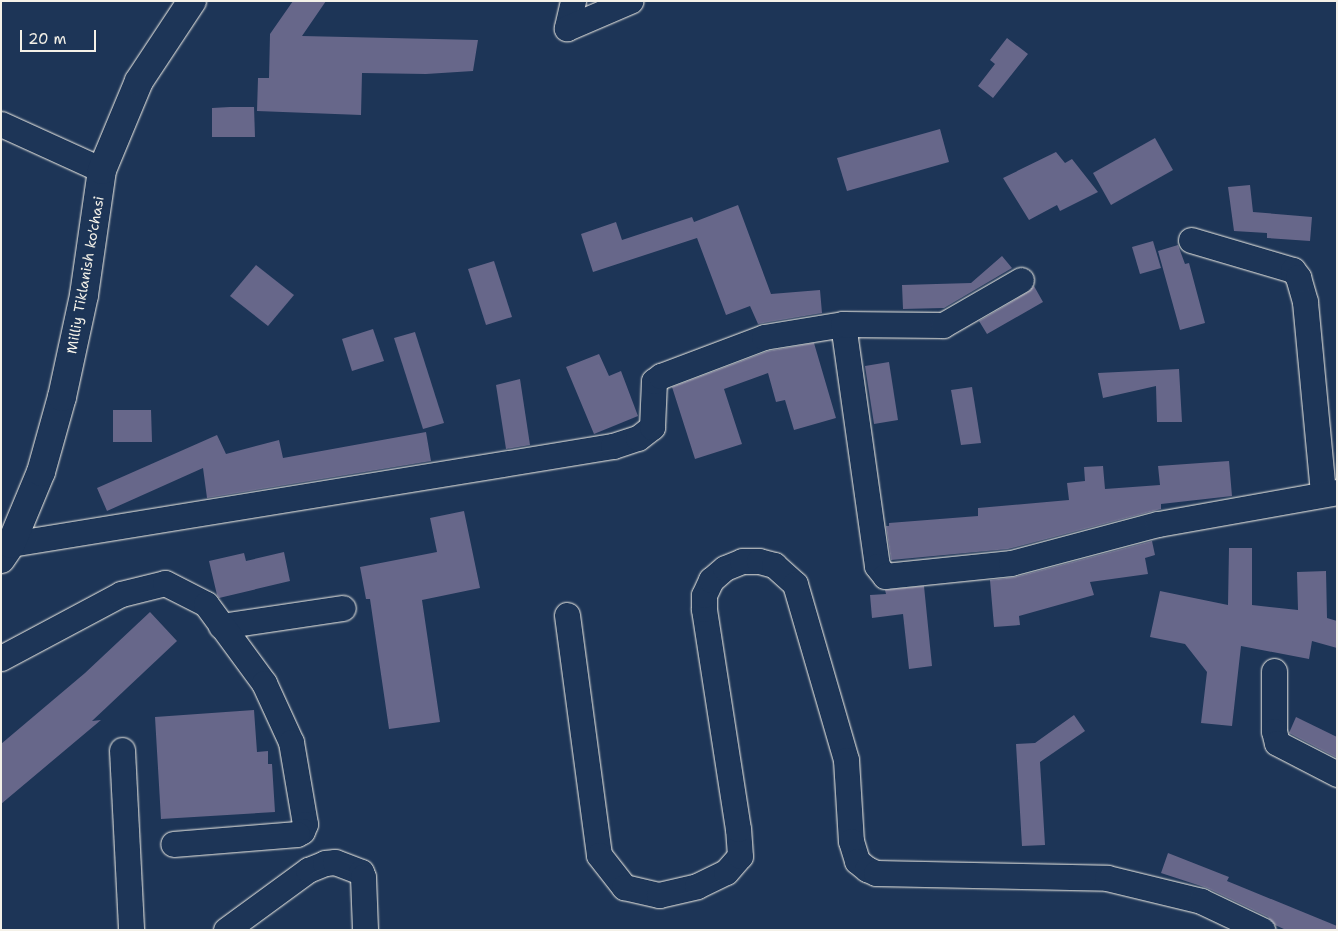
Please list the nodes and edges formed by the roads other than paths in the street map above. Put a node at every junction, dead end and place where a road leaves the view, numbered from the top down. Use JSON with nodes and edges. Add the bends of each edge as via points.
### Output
{"nodes":[{"id":1,"x":192,"y":1,"type":"edge"},
{"id":2,"x":573,"y":1,"type":"edge"},
{"id":3,"x":630,"y":1,"type":"edge"},
{"id":4,"x":1,"y":124,"type":"edge"},
{"id":5,"x":102,"y":170,"type":"junction"},
{"id":6,"x":1191,"y":240,"type":"dead end"},
{"id":7,"x":1021,"y":280,"type":"dead end"},
{"id":8,"x":843,"y":324,"type":"junction"},
{"id":9,"x":1330,"y":492,"type":"edge"},
{"id":10,"x":6,"y":552,"type":"edge"},
{"id":11,"x":343,"y":608,"type":"dead end"},
{"id":12,"x":567,"y":615,"type":"dead end"},
{"id":13,"x":221,"y":626,"type":"junction"},
{"id":14,"x":1,"y":658,"type":"edge"},
{"id":15,"x":1274,"y":671,"type":"dead end"},
{"id":16,"x":122,"y":750,"type":"dead end"},
{"id":17,"x":1337,"y":774,"type":"edge"},
{"id":18,"x":173,"y":844,"type":"dead end"},
{"id":19,"x":131,"y":930,"type":"edge"},
{"id":20,"x":226,"y":930,"type":"edge"},
{"id":21,"x":365,"y":930,"type":"edge"},
{"id":22,"x":1262,"y":930,"type":"edge"}],
"edges":[{"from":1,"to":5,"type":"main road","name":"Milliy Tiklanish ko'chasi","via":[[139,81]]},
{"from":2,"to":3,"type":"lane","via":[[567,28]]},
{"from":4,"to":5,"type":"lane"},
{"from":5,"to":10,"type":"main road","name":"Milliy Tiklanish ko'chasi","via":[[84,295],[62,397],[41,472]]},
{"from":6,"to":9,"type":"lane","via":[[1293,270],[1298,277],[1305,302]]},
{"from":7,"to":8,"type":"lane","via":[[943,325]]},
{"from":8,"to":9,"type":"lane","via":[[877,566],[886,576],[1011,563],[1158,524]]},
{"from":8,"to":10,"type":"lane","via":[[764,337],[661,376],[654,381],[652,426],[638,438],[613,446]]},
{"from":11,"to":13,"type":"lane"},
{"from":12,"to":22,"type":"lane","via":[[599,855],[624,887],[659,895],[697,886],[726,872],[740,856],[704,595],[711,580],[725,568],[742,561],[759,561],[774,565],[795,584],[846,760],[851,841],[857,861],[867,870],[876,873],[1107,878],[1201,901]]},
{"from":13,"to":14,"type":"lane","via":[[206,604],[165,583],[121,594]]},
{"from":13,"to":18,"type":"lane","via":[[264,683],[291,742],[305,824],[297,834]]},
{"from":15,"to":17,"type":"lane","via":[[1277,743]]},
{"from":16,"to":19,"type":"lane"},
{"from":20,"to":21,"type":"lane","via":[[308,870],[335,862],[361,872]]}]}
